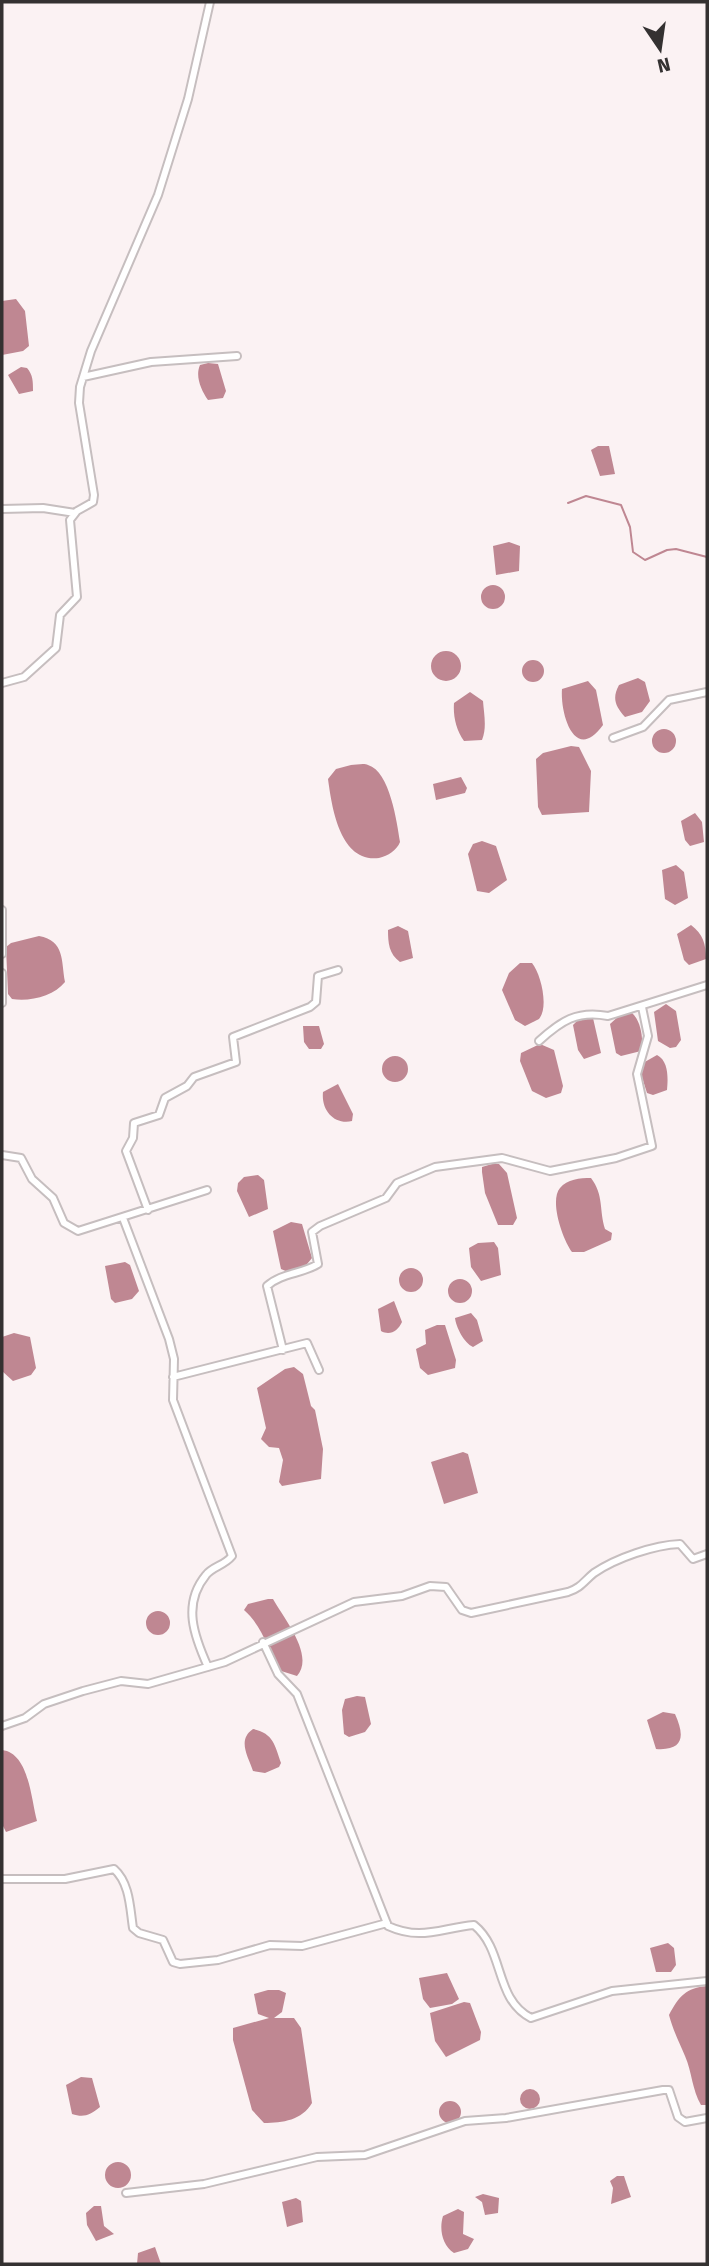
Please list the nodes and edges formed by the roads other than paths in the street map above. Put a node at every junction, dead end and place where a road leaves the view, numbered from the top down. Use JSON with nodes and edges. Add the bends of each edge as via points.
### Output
{"nodes":[{"id":1,"x":210,"y":2,"type":"edge"},
{"id":2,"x":237,"y":356,"type":"dead end"},
{"id":3,"x":83,"y":377,"type":"junction"},
{"id":4,"x":2,"y":509,"type":"edge"},
{"id":5,"x":75,"y":513,"type":"junction"},
{"id":6,"x":2,"y":683,"type":"edge"},
{"id":7,"x":707,"y":692,"type":"edge"},
{"id":8,"x":614,"y":738,"type":"dead end"},
{"id":9,"x":2,"y":910,"type":"edge"},
{"id":10,"x":2,"y":954,"type":"edge"},
{"id":11,"x":338,"y":970,"type":"dead end"},
{"id":12,"x":2,"y":973,"type":"edge"},
{"id":13,"x":707,"y":985,"type":"edge"},
{"id":14,"x":2,"y":1003,"type":"edge"},
{"id":15,"x":642,"y":1007,"type":"junction"},
{"id":16,"x":539,"y":1041,"type":"dead end"},
{"id":17,"x":2,"y":1155,"type":"edge"},
{"id":18,"x":207,"y":1190,"type":"dead end"},
{"id":19,"x":148,"y":1210,"type":"junction"},
{"id":20,"x":124,"y":1218,"type":"junction"},
{"id":21,"x":283,"y":1350,"type":"junction"},
{"id":22,"x":318,"y":1370,"type":"dead end"},
{"id":23,"x":173,"y":1377,"type":"junction"},
{"id":24,"x":707,"y":1554,"type":"edge"},
{"id":25,"x":263,"y":1642,"type":"junction"},
{"id":26,"x":208,"y":1667,"type":"junction"},
{"id":27,"x":2,"y":1726,"type":"edge"},
{"id":28,"x":2,"y":1879,"type":"edge"},
{"id":29,"x":387,"y":1923,"type":"junction"},
{"id":30,"x":707,"y":1981,"type":"edge"},
{"id":31,"x":707,"y":2118,"type":"edge"},
{"id":32,"x":126,"y":2193,"type":"dead end"}],
"edges":[{"from":1,"to":3,"type":"street","via":[[188,99],[158,195]]},
{"from":2,"to":3,"type":"street","via":[[151,362]]},
{"from":3,"to":5,"type":"street","via":[[79,403],[94,495],[93,502]]},
{"from":4,"to":5,"type":"street"},
{"from":5,"to":6,"type":"street","via":[[69,529],[77,597],[60,615],[56,648],[24,677]]},
{"from":7,"to":8,"type":"street","via":[[669,700],[643,727]]},
{"from":9,"to":10,"type":"street"},
{"from":11,"to":19,"type":"street","via":[[318,976],[316,1002],[310,1007],[233,1037],[236,1062],[194,1077],[165,1098],[159,1115],[134,1123],[126,1152]]},
{"from":12,"to":14,"type":"street"},
{"from":13,"to":15,"type":"street"},
{"from":15,"to":16,"type":"street","via":[[608,1016],[591,1013],[564,1019]]},
{"from":15,"to":21,"type":"street","via":[[648,1036],[637,1074],[652,1146],[550,1171],[502,1158],[435,1167],[397,1183],[386,1198],[312,1232],[318,1264],[275,1278],[267,1286]]},
{"from":17,"to":20,"type":"street","via":[[24,1161],[70,1229],[78,1231]]},
{"from":18,"to":19,"type":"street"},
{"from":19,"to":20,"type":"street"},
{"from":20,"to":23,"type":"street","via":[[169,1339]]},
{"from":21,"to":22,"type":"street","via":[[306,1343]]},
{"from":21,"to":23,"type":"street"},
{"from":23,"to":26,"type":"street","via":[[173,1400],[184,1435],[232,1556],[207,1572],[190,1611]]},
{"from":24,"to":25,"type":"street","via":[[694,1559],[680,1544],[666,1546],[608,1564],[583,1586],[568,1592],[471,1613],[462,1610],[446,1587],[430,1586],[402,1596],[354,1602]]},
{"from":25,"to":26,"type":"street"},
{"from":25,"to":29,"type":"street","via":[[278,1675],[298,1694]]},
{"from":26,"to":27,"type":"street","via":[[148,1684],[112,1683],[44,1704]]},
{"from":28,"to":29,"type":"street","via":[[65,1879],[114,1869],[129,1899],[132,1928],[163,1940],[173,1962],[180,1964],[218,1960],[270,1945],[315,1944]]},
{"from":29,"to":30,"type":"street","via":[[407,1934],[474,1925],[495,1952],[508,1996],[531,2018],[612,1991]]},
{"from":31,"to":32,"type":"street","via":[[685,2122],[678,2117],[669,2090],[663,2090],[465,2121],[365,2155],[317,2157],[204,2184]]}]}
